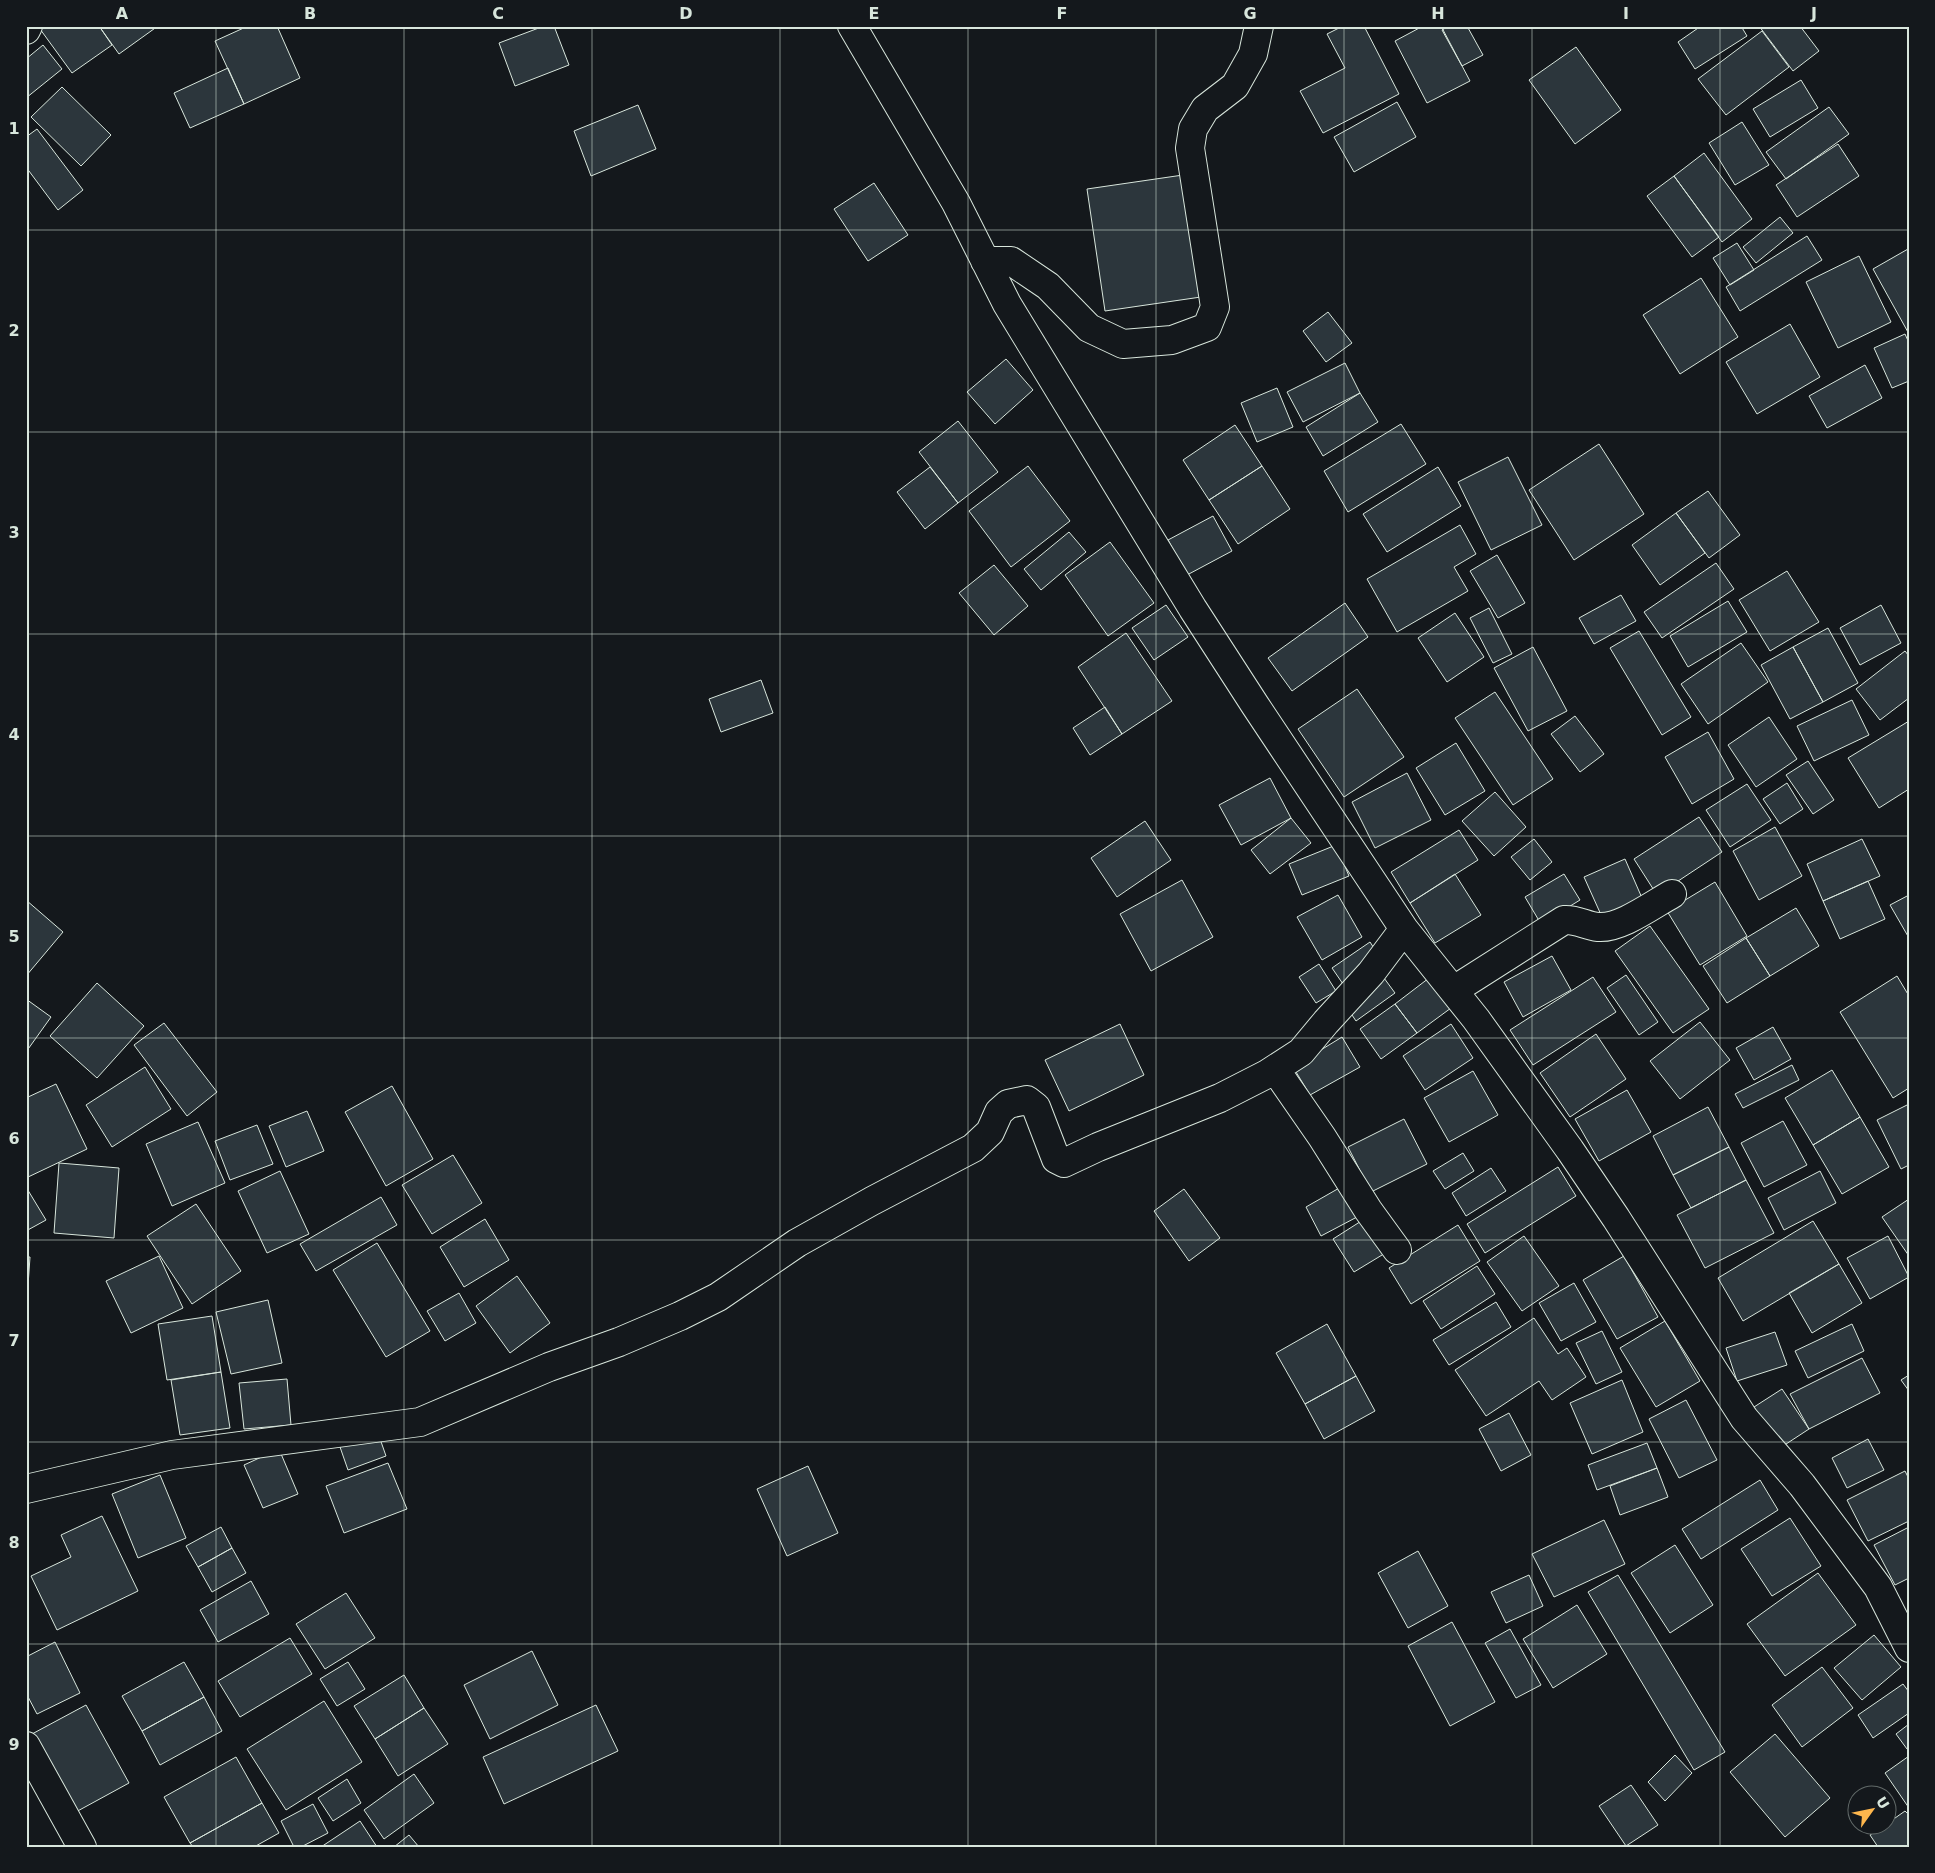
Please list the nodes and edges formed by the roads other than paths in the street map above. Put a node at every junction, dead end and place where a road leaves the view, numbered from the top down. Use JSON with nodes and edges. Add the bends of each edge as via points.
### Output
{"nodes":[{"id":1,"x":28,"y":26,"type":"edge"},
{"id":2,"x":852,"y":26,"type":"edge"},
{"id":3,"x":1259,"y":26,"type":"edge"},
{"id":4,"x":26,"y":30,"type":"edge"},
{"id":5,"x":985,"y":260,"type":"junction"},
{"id":6,"x":1672,"y":894,"type":"dead end"},
{"id":7,"x":1404,"y":929,"type":"junction"},
{"id":8,"x":1454,"y":990,"type":"junction"},
{"id":9,"x":1275,"y":1069,"type":"junction"},
{"id":10,"x":1397,"y":1250,"type":"dead end"},
{"id":11,"x":26,"y":1489,"type":"edge"},
{"id":12,"x":1909,"y":1648,"type":"edge"},
{"id":13,"x":26,"y":1746,"type":"edge"},
{"id":14,"x":82,"y":1847,"type":"edge"}],
"edges":[{"from":1,"to":4,"type":"street"},
{"from":2,"to":5,"type":"street","via":[[956,203]]},
{"from":3,"to":5,"type":"street","via":[[1253,54],[1235,86],[1205,109],[1193,129],[1190,148],[1215,306],[1207,327],[1172,340],[1123,344],[1089,328],[1048,286],[1011,261]]},
{"from":5,"to":7,"type":"street","via":[[1006,304],[1193,609]]},
{"from":6,"to":8,"type":"street","via":[[1606,927],[1574,919],[1564,920]]},
{"from":7,"to":8,"type":"street"},
{"from":7,"to":9,"type":"street","via":[[1371,973],[1301,1052]]},
{"from":8,"to":12,"type":"street","via":[[1570,1150],[1744,1418],[1802,1484],[1878,1587]]},
{"from":9,"to":10,"type":"street"},
{"from":9,"to":11,"type":"street","via":[[1220,1098],[1064,1163],[1056,1159],[1036,1107],[1027,1100],[1008,1104],[999,1112],[990,1132],[973,1148],[797,1243],[718,1297],[619,1342],[549,1367],[420,1422],[172,1455]]},
{"from":13,"to":14,"type":"street"}]}
